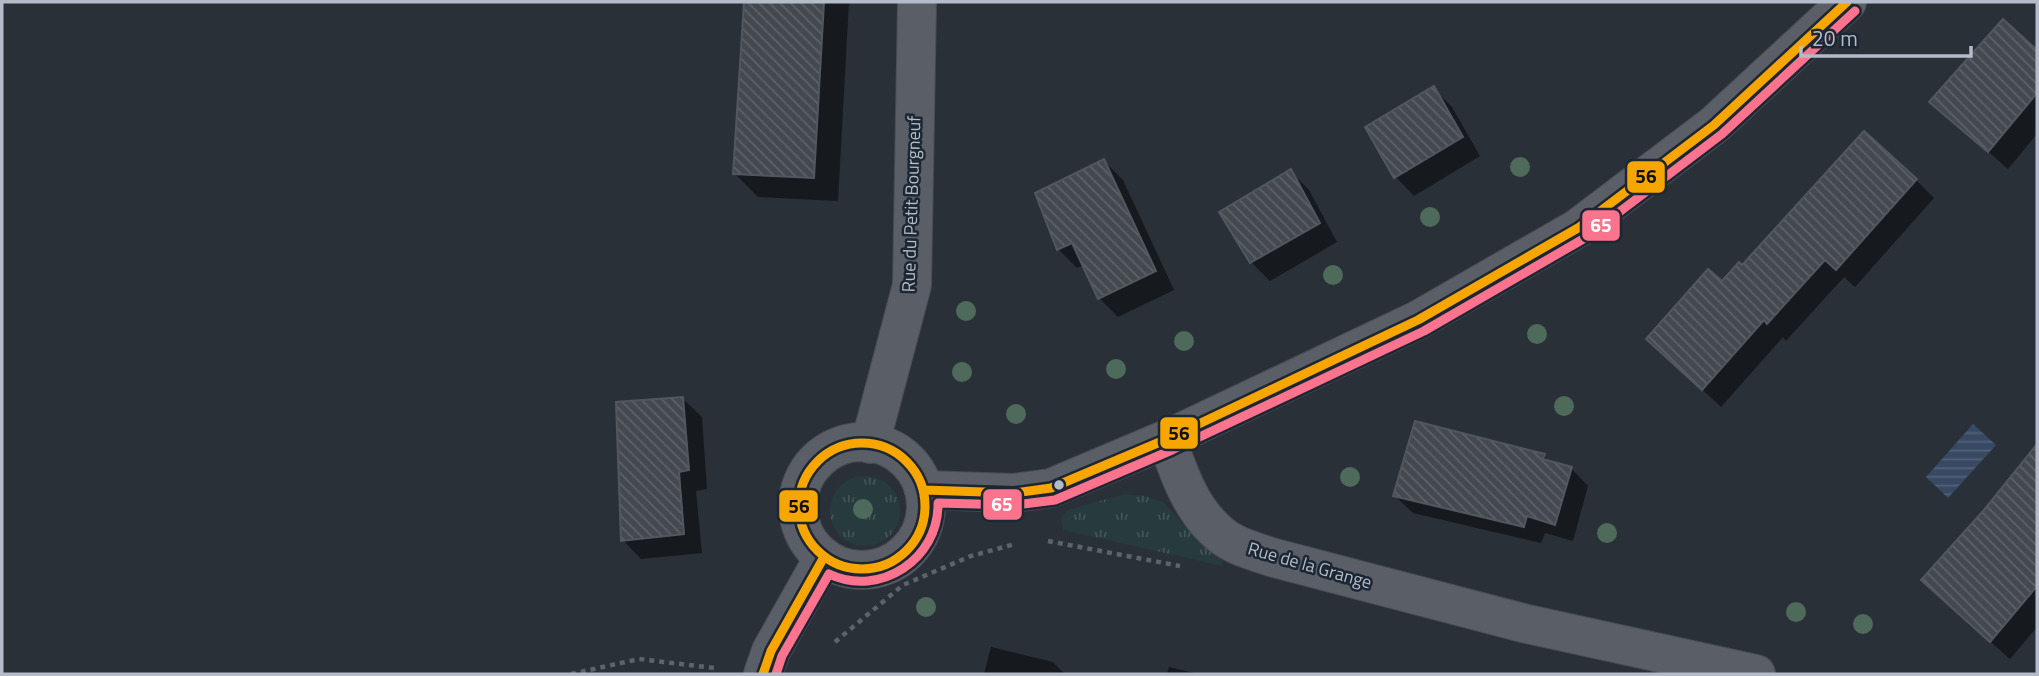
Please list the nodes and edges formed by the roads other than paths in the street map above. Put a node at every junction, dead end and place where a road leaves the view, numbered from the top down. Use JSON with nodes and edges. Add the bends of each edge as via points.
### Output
{"nodes":[{"id":1,"x":917,"y":2,"type":"edge"},
{"id":2,"x":1847,"y":2,"type":"edge"},
{"id":3,"x":1167,"y":439,"type":"junction"},
{"id":4,"x":870,"y":444,"type":"junction"},
{"id":5,"x":924,"y":490,"type":"junction"},
{"id":6,"x":824,"y":557,"type":"junction"},
{"id":7,"x":763,"y":674,"type":"edge"},
{"id":8,"x":1756,"y":674,"type":"edge"}],
"edges":[{"from":1,"to":4,"type":"street","name":"Rue du Petit Bourgneuf","via":[[912,285]]},
{"from":2,"to":3,"type":"street","via":[[1714,125],[1578,228],[1418,320]]},
{"from":3,"to":5,"type":"street","via":[[1051,488],[1014,493]]},
{"from":3,"to":8,"type":"street","name":"Rue de la Grange","via":[[1190,499],[1225,538],[1245,548],[1523,623]]},
{"from":4,"to":5,"type":"street","via":[[901,456]]},
{"from":4,"to":6,"type":"street","via":[[840,446],[821,457],[807,473],[799,493],[798,514],[804,535]]},
{"from":5,"to":6,"type":"street","via":[[921,532],[894,562],[853,570]]},
{"from":6,"to":7,"type":"street","via":[[771,651]]}]}
